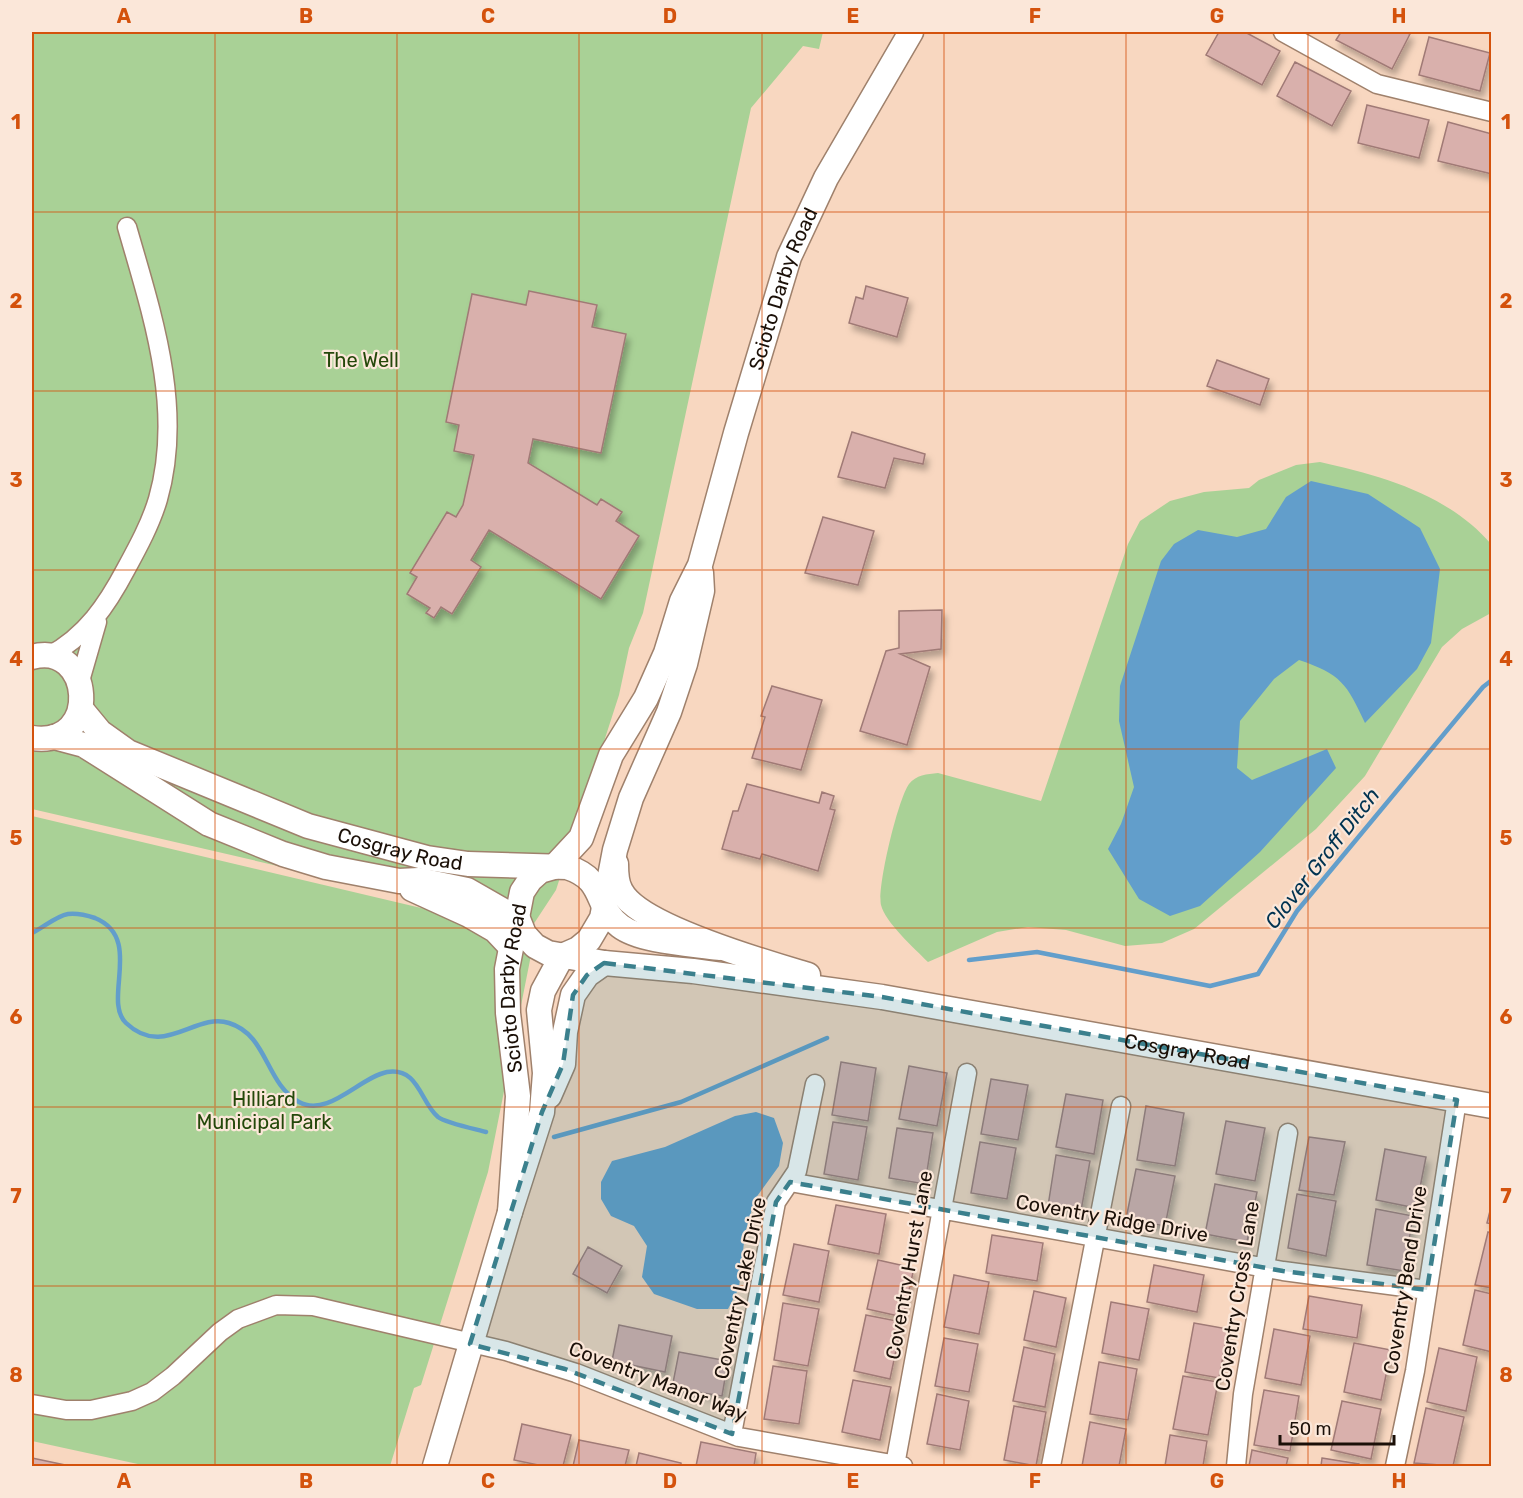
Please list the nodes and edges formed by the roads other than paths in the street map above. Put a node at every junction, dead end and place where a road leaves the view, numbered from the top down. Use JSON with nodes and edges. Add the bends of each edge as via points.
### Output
{"nodes":[{"id":1,"x":911,"y":32,"type":"edge"},
{"id":2,"x":1283,"y":32,"type":"edge"},
{"id":3,"x":1491,"y":112,"type":"edge"},
{"id":4,"x":127,"y":227,"type":"dead end"},
{"id":5,"x":700,"y":565,"type":"junction"},
{"id":6,"x":101,"y":612,"type":"junction"},
{"id":7,"x":37,"y":655,"type":"edge"},
{"id":8,"x":80,"y":681,"type":"junction"},
{"id":9,"x":81,"y":709,"type":"junction"},
{"id":10,"x":43,"y":737,"type":"edge"},
{"id":11,"x":615,"y":850,"type":"junction"},
{"id":12,"x":554,"y":867,"type":"junction"},
{"id":13,"x":399,"y":881,"type":"junction"},
{"id":14,"x":603,"y":905,"type":"junction"},
{"id":15,"x":518,"y":919,"type":"junction"},
{"id":16,"x":510,"y":946,"type":"junction"},
{"id":17,"x":719,"y":948,"type":"junction"},
{"id":18,"x":562,"y":956,"type":"junction"},
{"id":19,"x":604,"y":963,"type":"junction"},
{"id":20,"x":882,"y":997,"type":"junction"},
{"id":21,"x":967,"y":1073,"type":"dead end"},
{"id":22,"x":815,"y":1084,"type":"dead end"},
{"id":23,"x":1457,"y":1100,"type":"junction"},
{"id":24,"x":1121,"y":1106,"type":"dead end"},
{"id":25,"x":1491,"y":1106,"type":"edge"},
{"id":26,"x":542,"y":1112,"type":"junction"},
{"id":27,"x":1288,"y":1132,"type":"dead end"},
{"id":28,"x":790,"y":1182,"type":"junction"},
{"id":29,"x":941,"y":1210,"type":"junction"},
{"id":30,"x":510,"y":1212,"type":"junction"},
{"id":31,"x":1095,"y":1238,"type":"junction"},
{"id":32,"x":1265,"y":1268,"type":"junction"},
{"id":33,"x":1427,"y":1290,"type":"junction"},
{"id":34,"x":470,"y":1344,"type":"junction"},
{"id":35,"x":32,"y":1404,"type":"edge"},
{"id":36,"x":732,"y":1434,"type":"junction"},
{"id":37,"x":899,"y":1466,"type":"edge"},
{"id":38,"x":435,"y":1467,"type":"edge"},
{"id":39,"x":1051,"y":1467,"type":"edge"},
{"id":40,"x":1236,"y":1467,"type":"edge"},
{"id":41,"x":1395,"y":1467,"type":"edge"}],
"edges":[{"from":1,"to":5,"type":"main road","name":"Scioto Darby Road","via":[[826,178],[789,257]]},
{"from":2,"to":3,"type":"street","via":[[1377,84]]},
{"from":4,"to":6,"type":"street","via":[[165,375],[168,438],[158,498],[141,541]]},
{"from":5,"to":11,"type":"main road","name":"Scioto Darby Road","via":[[702,591],[685,664],[669,712],[631,798]]},
{"from":5,"to":12,"type":"main road","name":"Scioto Darby Road","via":[[682,601],[666,653],[646,698],[611,755],[581,838]]},
{"from":6,"to":7,"type":"street","via":[[69,645]]},
{"from":6,"to":8,"type":"street"},
{"from":7,"to":8,"type":"main road","via":[[62,661]]},
{"from":8,"to":9,"type":"main road"},
{"from":9,"to":10,"type":"main road","name":"Cosgray Road","via":[[75,721]]},
{"from":9,"to":12,"type":"main road","name":"Cosgray Road","via":[[100,732],[128,752],[308,826],[427,858],[468,864]]},
{"from":10,"to":13,"type":"main road","name":"Cosgray Road","via":[[84,744],[209,824],[283,854]]},
{"from":11,"to":14,"type":"main road","name":"Scioto Darby Road"},
{"from":11,"to":17,"type":"main road","name":"Cosgray Road","via":[[621,893],[644,913]]},
{"from":12,"to":14,"type":"main road","name":"Cosgray Road","via":[[579,871],[592,880]]},
{"from":12,"to":15,"type":"main road","name":"Scioto Darby Road","via":[[540,871],[530,880],[522,892]]},
{"from":13,"to":15,"type":"main road","name":"Cosgray Road","via":[[419,880],[468,890]]},
{"from":13,"to":16,"type":"main road","name":"Cosgray Road","via":[[495,930]]},
{"from":14,"to":17,"type":"main road","name":"Cosgray Road","via":[[622,928]]},
{"from":14,"to":18,"type":"main road","name":"Scioto Darby Road","via":[[602,918],[589,940]]},
{"from":15,"to":16,"type":"main road","name":"Scioto Darby Road"},
{"from":15,"to":18,"type":"main road","name":"Cosgray Road","via":[[535,946]]},
{"from":16,"to":30,"type":"main road","name":"Scioto Darby Road","via":[[508,1013],[518,1096]]},
{"from":17,"to":20,"type":"main road","name":"Cosgray Road"},
{"from":18,"to":19,"type":"main road","name":"Cosgray Road"},
{"from":18,"to":26,"type":"main road","name":"Scioto Darby Road","via":[[543,991],[539,1010],[546,1073]]},
{"from":19,"to":20,"type":"main road","name":"Cosgray Road"},
{"from":19,"to":26,"type":"main road","name":"Scioto Darby Road","via":[[587,975],[573,995],[563,1064]]},
{"from":20,"to":23,"type":"main road","name":"Cosgray Road"},
{"from":21,"to":29,"type":"street","name":"Coventry Hurst Lane"},
{"from":22,"to":28,"type":"street","name":"Coventry Lake Drive","via":[[797,1171]]},
{"from":23,"to":25,"type":"main road","name":"Cosgray Road"},
{"from":23,"to":33,"type":"street","name":"Coventry Bend Drive"},
{"from":24,"to":31,"type":"street"},
{"from":26,"to":30,"type":"main road","name":"Scioto Darby Road"},
{"from":27,"to":32,"type":"street","name":"Coventry Cross Lane"},
{"from":28,"to":29,"type":"street","name":"Coventry Ridge Drive"},
{"from":28,"to":36,"type":"street","name":"Coventry Lake Drive","via":[[776,1202]]},
{"from":29,"to":31,"type":"street","name":"Coventry Ridge Drive"},
{"from":29,"to":37,"type":"street","name":"Coventry Hurst Lane"},
{"from":30,"to":34,"type":"main road","name":"Scioto Darby Road"},
{"from":31,"to":32,"type":"street","name":"Coventry Ridge Drive"},
{"from":31,"to":39,"type":"street"},
{"from":32,"to":33,"type":"street","name":"Coventry Ridge Drive"},
{"from":32,"to":40,"type":"street","name":"Coventry Cross Lane","via":[[1243,1394]]},
{"from":33,"to":41,"type":"street","name":"Coventry Bend Drive"},
{"from":34,"to":35,"type":"street","name":"Coventry Manor Way","via":[[313,1306],[276,1305],[238,1319],[173,1376],[132,1401],[91,1410]]},
{"from":34,"to":36,"type":"street","name":"Coventry Manor Way","via":[[565,1369]]},
{"from":34,"to":38,"type":"main road","name":"Scioto Darby Road"},
{"from":36,"to":37,"type":"street","name":"Coventry Manor Way"}]}
